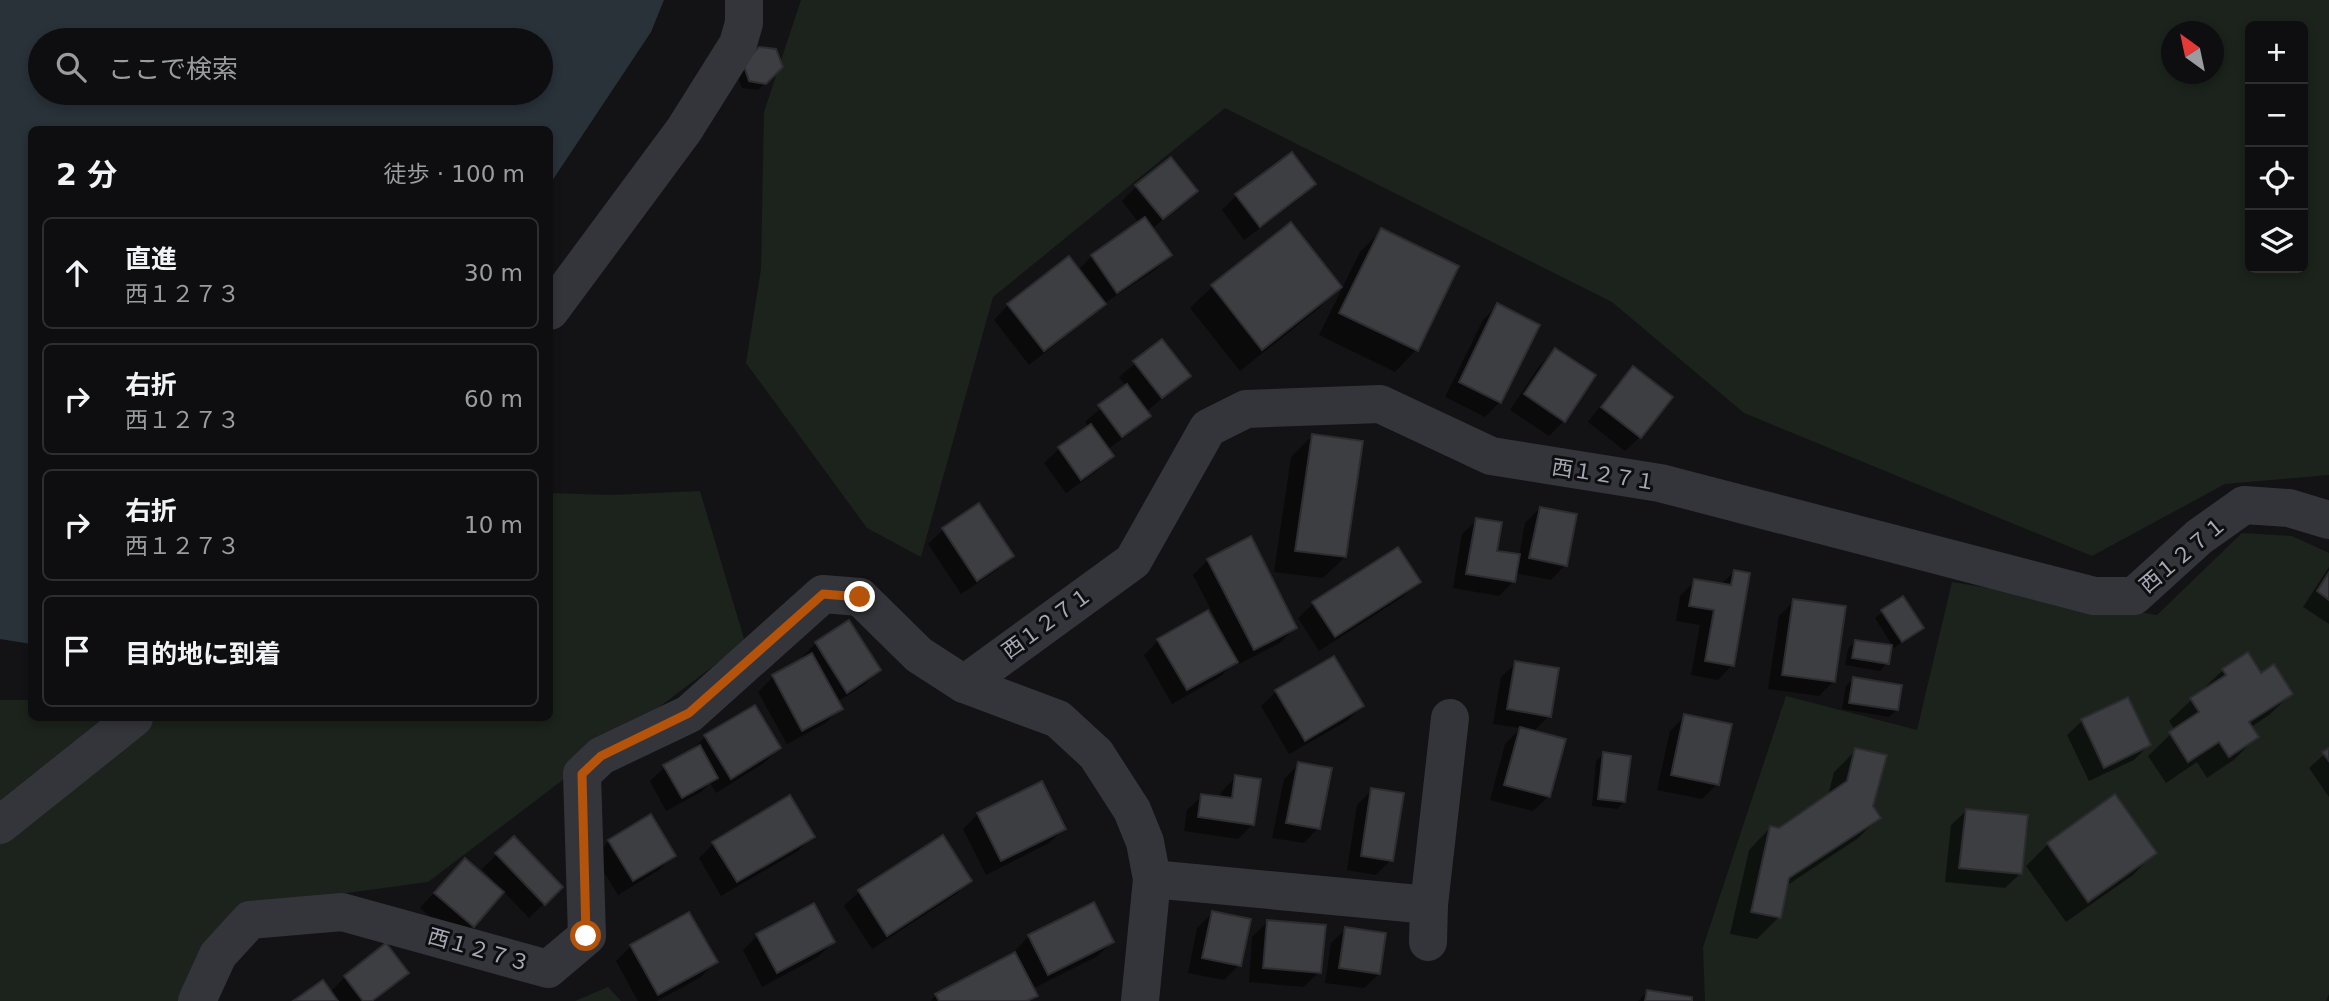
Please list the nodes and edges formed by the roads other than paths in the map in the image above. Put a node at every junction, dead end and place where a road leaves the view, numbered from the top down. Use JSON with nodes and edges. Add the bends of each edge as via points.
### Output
{"nodes":[{"id":1,"x":744,"y":0,"type":"edge"},
{"id":2,"x":553,"y":307,"type":"edge"},
{"id":3,"x":2329,"y":520,"type":"edge"},
{"id":4,"x":964,"y":684,"type":"junction"},
{"id":5,"x":1450,"y":718,"type":"dead end"},
{"id":6,"x":130,"y":721,"type":"edge"},
{"id":7,"x":0,"y":825,"type":"edge"},
{"id":8,"x":1152,"y":879,"type":"junction"},
{"id":9,"x":1429,"y":905,"type":"junction"},
{"id":10,"x":1428,"y":942,"type":"dead end"},
{"id":11,"x":197,"y":1001,"type":"edge"},
{"id":12,"x":1140,"y":1001,"type":"edge"}],
"edges":[{"from":1,"to":2,"type":"street","via":[[738,44],[684,130]]},
{"from":3,"to":4,"type":"street","name":"西１２７１","via":[[2289,508],[2244,505],[2199,537],[2134,596],[2094,596],[1660,483],[1491,456],[1380,404],[1246,409],[1208,428],[1133,561]]},
{"from":4,"to":8,"type":"street","via":[[1058,719],[1096,754],[1132,810],[1145,842]]},
{"from":4,"to":11,"type":"street","name":"西１２７３","via":[[919,655],[860,597],[823,594],[689,713],[601,756],[582,774],[586,936],[548,969],[342,912],[250,920],[218,955]]},
{"from":5,"to":9,"type":"street"},
{"from":6,"to":7,"type":"street"},
{"from":8,"to":9,"type":"street"},
{"from":8,"to":12,"type":"street"},
{"from":9,"to":10,"type":"street"}]}
